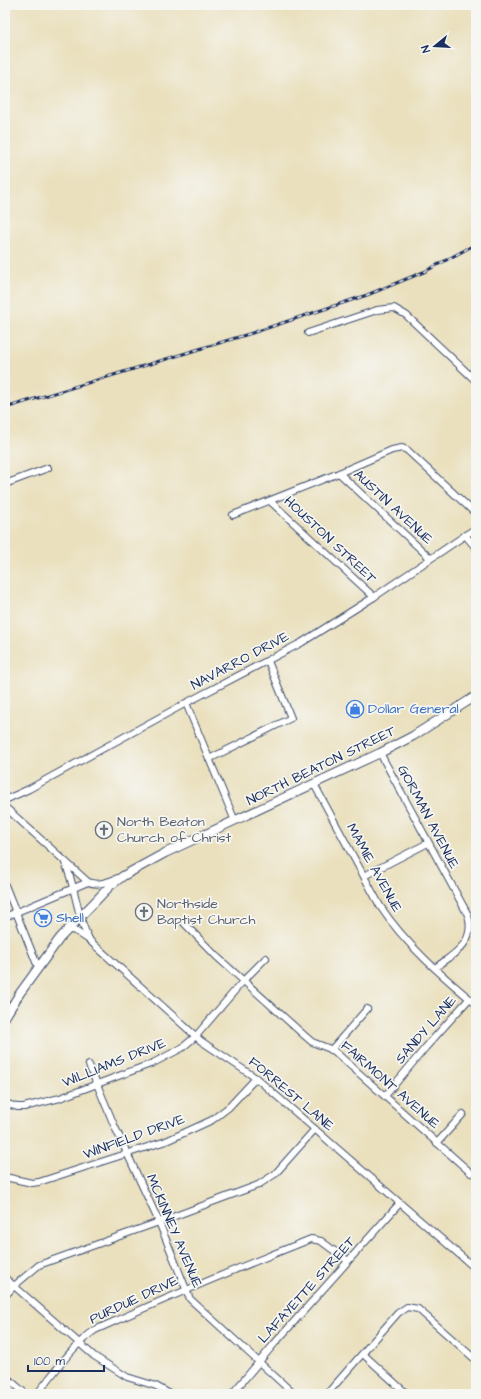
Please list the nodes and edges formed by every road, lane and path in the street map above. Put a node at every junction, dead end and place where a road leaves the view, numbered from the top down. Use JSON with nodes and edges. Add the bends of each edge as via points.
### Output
{"nodes":[{"id":1,"x":308,"y":333,"type":"dead end"},
{"id":2,"x":476,"y":381,"type":"edge"},
{"id":3,"x":48,"y":468,"type":"dead end"},
{"id":4,"x":339,"y":473,"type":"junction"},
{"id":5,"x":5,"y":484,"type":"edge"},
{"id":6,"x":270,"y":501,"type":"junction"},
{"id":7,"x":476,"y":514,"type":"edge"},
{"id":8,"x":233,"y":515,"type":"dead end"},
{"id":9,"x":476,"y":528,"type":"edge"},
{"id":10,"x":465,"y":535,"type":"junction"},
{"id":11,"x":476,"y":548,"type":"edge"},
{"id":12,"x":430,"y":558,"type":"junction"},
{"id":13,"x":374,"y":597,"type":"junction"},
{"id":14,"x":268,"y":661,"type":"junction"},
{"id":15,"x":476,"y":696,"type":"edge"},
{"id":16,"x":186,"y":703,"type":"junction"},
{"id":17,"x":380,"y":753,"type":"junction"},
{"id":18,"x":209,"y":759,"type":"junction"},
{"id":19,"x":314,"y":784,"type":"junction"},
{"id":20,"x":5,"y":800,"type":"edge"},
{"id":21,"x":5,"y":808,"type":"edge"},
{"id":22,"x":235,"y":821,"type":"junction"},
{"id":23,"x":428,"y":843,"type":"junction"},
{"id":24,"x":63,"y":859,"type":"junction"},
{"id":25,"x":123,"y":876,"type":"junction"},
{"id":26,"x":364,"y":876,"type":"junction"},
{"id":27,"x":88,"y":882,"type":"junction"},
{"id":28,"x":5,"y":885,"type":"edge"},
{"id":29,"x":73,"y":889,"type":"junction"},
{"id":30,"x":16,"y":912,"type":"junction"},
{"id":31,"x":80,"y":916,"type":"junction"},
{"id":32,"x":5,"y":917,"type":"edge"},
{"id":33,"x":184,"y":923,"type":"dead end"},
{"id":34,"x":69,"y":929,"type":"junction"},
{"id":35,"x":89,"y":940,"type":"junction"},
{"id":36,"x":266,"y":958,"type":"dead end"},
{"id":37,"x":38,"y":967,"type":"junction"},
{"id":38,"x":435,"y":968,"type":"junction"},
{"id":39,"x":244,"y":980,"type":"junction"},
{"id":40,"x":469,"y":999,"type":"junction"},
{"id":41,"x":476,"y":1004,"type":"edge"},
{"id":42,"x":367,"y":1009,"type":"dead end"},
{"id":43,"x":5,"y":1017,"type":"edge"},
{"id":44,"x":196,"y":1036,"type":"junction"},
{"id":45,"x":331,"y":1050,"type":"junction"},
{"id":46,"x":89,"y":1065,"type":"dead end"},
{"id":47,"x":256,"y":1078,"type":"junction"},
{"id":48,"x":96,"y":1084,"type":"junction"},
{"id":49,"x":384,"y":1096,"type":"junction"},
{"id":50,"x":5,"y":1102,"type":"edge"},
{"id":51,"x":463,"y":1114,"type":"dead end"},
{"id":52,"x":315,"y":1129,"type":"junction"},
{"id":53,"x":437,"y":1143,"type":"junction"},
{"id":54,"x":127,"y":1154,"type":"junction"},
{"id":55,"x":471,"y":1173,"type":"dead end"},
{"id":56,"x":5,"y":1177,"type":"edge"},
{"id":57,"x":400,"y":1203,"type":"junction"},
{"id":58,"x":159,"y":1222,"type":"junction"},
{"id":59,"x":348,"y":1261,"type":"junction"},
{"id":60,"x":476,"y":1269,"type":"edge"},
{"id":61,"x":5,"y":1278,"type":"edge"},
{"id":62,"x":14,"y":1286,"type":"junction"},
{"id":63,"x":186,"y":1290,"type":"junction"},
{"id":64,"x":5,"y":1296,"type":"edge"},
{"id":65,"x":80,"y":1343,"type":"junction"},
{"id":66,"x":362,"y":1354,"type":"junction"},
{"id":67,"x":476,"y":1360,"type":"edge"},
{"id":68,"x":259,"y":1361,"type":"junction"},
{"id":69,"x":5,"y":1376,"type":"edge"},
{"id":70,"x":26,"y":1394,"type":"edge"},
{"id":71,"x":37,"y":1394,"type":"edge"},
{"id":72,"x":170,"y":1394,"type":"edge"},
{"id":73,"x":232,"y":1394,"type":"edge"},
{"id":74,"x":294,"y":1394,"type":"edge"},
{"id":75,"x":327,"y":1394,"type":"edge"},
{"id":76,"x":407,"y":1394,"type":"edge"}],
"edges":[{"from":1,"to":2,"type":"street","via":[[377,310],[394,308],[406,315]]},
{"from":3,"to":5,"type":"street"},
{"from":4,"to":6,"type":"street"},
{"from":4,"to":7,"type":"street","via":[[402,448]]},
{"from":4,"to":12,"type":"street","name":"AUSTIN AVENUE"},
{"from":6,"to":8,"type":"street"},
{"from":6,"to":13,"type":"street","name":"HOUSTON STREET"},
{"from":9,"to":10,"type":"street","name":"NAVARRO DRIVE"},
{"from":10,"to":11,"type":"street"},
{"from":10,"to":12,"type":"street","name":"NAVARRO DRIVE"},
{"from":12,"to":13,"type":"street","name":"NAVARRO DRIVE"},
{"from":13,"to":14,"type":"street","name":"NAVARRO DRIVE"},
{"from":14,"to":16,"type":"street","name":"NAVARRO DRIVE"},
{"from":14,"to":18,"type":"street","via":[[291,718]]},
{"from":15,"to":17,"type":"main road","name":"NORTH BEATON STREET","via":[[413,736]]},
{"from":16,"to":18,"type":"street"},
{"from":16,"to":20,"type":"street","name":"NAVARRO DRIVE"},
{"from":17,"to":19,"type":"main road","name":"NORTH BEATON STREET"},
{"from":17,"to":23,"type":"street","name":"GORMAN AVENUE"},
{"from":18,"to":22,"type":"street"},
{"from":19,"to":22,"type":"main road","name":"NORTH BEATON STREET"},
{"from":19,"to":26,"type":"street","name":"MAMIE AVENUE"},
{"from":21,"to":24,"type":"street"},
{"from":22,"to":25,"type":"main road","name":"NORTH BEATON STREET","via":[[165,853]]},
{"from":23,"to":26,"type":"street"},
{"from":23,"to":38,"type":"street","name":"GORMAN AVENUE","via":[[468,915],[470,925],[467,940],[459,951]]},
{"from":24,"to":27,"type":"street"},
{"from":24,"to":29,"type":"street","name":"FORREST LANE"},
{"from":25,"to":27,"type":"street","via":[[100,884]]},
{"from":25,"to":31,"type":"main road","name":"NORTH BEATON STREET"},
{"from":26,"to":38,"type":"street","name":"MAMIE AVENUE","via":[[388,919]]},
{"from":27,"to":29,"type":"street"},
{"from":28,"to":30,"type":"street"},
{"from":29,"to":30,"type":"street"},
{"from":29,"to":31,"type":"street","name":"FORREST LANE"},
{"from":30,"to":32,"type":"street"},
{"from":30,"to":37,"type":"street"},
{"from":31,"to":34,"type":"main road","name":"NORTH BEATON STREET"},
{"from":31,"to":35,"type":"street","name":"FORREST LANE"},
{"from":33,"to":39,"type":"street","name":"FAIRMONT AVENUE"},
{"from":34,"to":35,"type":"street","name":"FORREST LANE"},
{"from":34,"to":37,"type":"main road","name":"NORTH BEATON STREET"},
{"from":35,"to":44,"type":"street","name":"FORREST LANE"},
{"from":36,"to":39,"type":"street","name":"WILLIAMS DRIVE"},
{"from":37,"to":43,"type":"main road","name":"NORTH BEATON STREET"},
{"from":38,"to":40,"type":"street","name":"MAMIE AVENUE"},
{"from":39,"to":44,"type":"street","name":"WILLIAMS DRIVE"},
{"from":39,"to":45,"type":"street","name":"FAIRMONT AVENUE","via":[[312,1042]]},
{"from":40,"to":41,"type":"street","name":"MAMIE AVENUE"},
{"from":40,"to":49,"type":"street","name":"SANDY LANE"},
{"from":42,"to":45,"type":"street"},
{"from":44,"to":47,"type":"street","name":"FORREST LANE"},
{"from":44,"to":48,"type":"street","name":"WILLIAMS DRIVE","via":[[168,1056]]},
{"from":45,"to":49,"type":"street","name":"FAIRMONT AVENUE"},
{"from":46,"to":48,"type":"street","name":"MCKINNEY AVENUE"},
{"from":47,"to":52,"type":"street","name":"FORREST LANE"},
{"from":47,"to":54,"type":"street","name":"WINFIELD DRIVE","via":[[229,1107],[212,1120],[166,1141]]},
{"from":48,"to":50,"type":"street","name":"WILLIAMS DRIVE","via":[[31,1106],[17,1107]]},
{"from":48,"to":54,"type":"street","name":"MCKINNEY AVENUE"},
{"from":49,"to":53,"type":"street","name":"FAIRMONT AVENUE"},
{"from":51,"to":53,"type":"street"},
{"from":52,"to":57,"type":"street","name":"FORREST LANE"},
{"from":52,"to":58,"type":"street","via":[[275,1174],[258,1185]]},
{"from":53,"to":55,"type":"street","name":"FAIRMONT AVENUE"},
{"from":54,"to":56,"type":"street","name":"WINFIELD DRIVE","via":[[38,1182]]},
{"from":54,"to":58,"type":"street","name":"MCKINNEY AVENUE"},
{"from":57,"to":59,"type":"street","name":"LAFAYETTE STREET"},
{"from":57,"to":60,"type":"street","name":"FORREST LANE"},
{"from":58,"to":62,"type":"street","via":[[39,1264]]},
{"from":58,"to":63,"type":"street","name":"MCKINNEY AVENUE"},
{"from":59,"to":63,"type":"street","name":"PURDUE DRIVE","via":[[321,1241],[311,1239]]},
{"from":59,"to":68,"type":"street","name":"LAFAYETTE STREET"},
{"from":61,"to":62,"type":"street"},
{"from":62,"to":64,"type":"street"},
{"from":62,"to":65,"type":"street"},
{"from":63,"to":65,"type":"street","name":"PURDUE DRIVE","via":[[95,1330]]},
{"from":63,"to":68,"type":"street","name":"MCKINNEY AVENUE","via":[[196,1306]]},
{"from":65,"to":71,"type":"street","name":"PURDUE DRIVE"},
{"from":65,"to":72,"type":"street","via":[[121,1374],[156,1386]]},
{"from":66,"to":67,"type":"street","via":[[398,1313],[407,1307],[418,1309]]},
{"from":66,"to":75,"type":"street"},
{"from":66,"to":76,"type":"street"},
{"from":68,"to":73,"type":"street","name":"LAFAYETTE STREET"},
{"from":68,"to":74,"type":"street","name":"MCKINNEY AVENUE"},
{"from":69,"to":70,"type":"street"}]}
